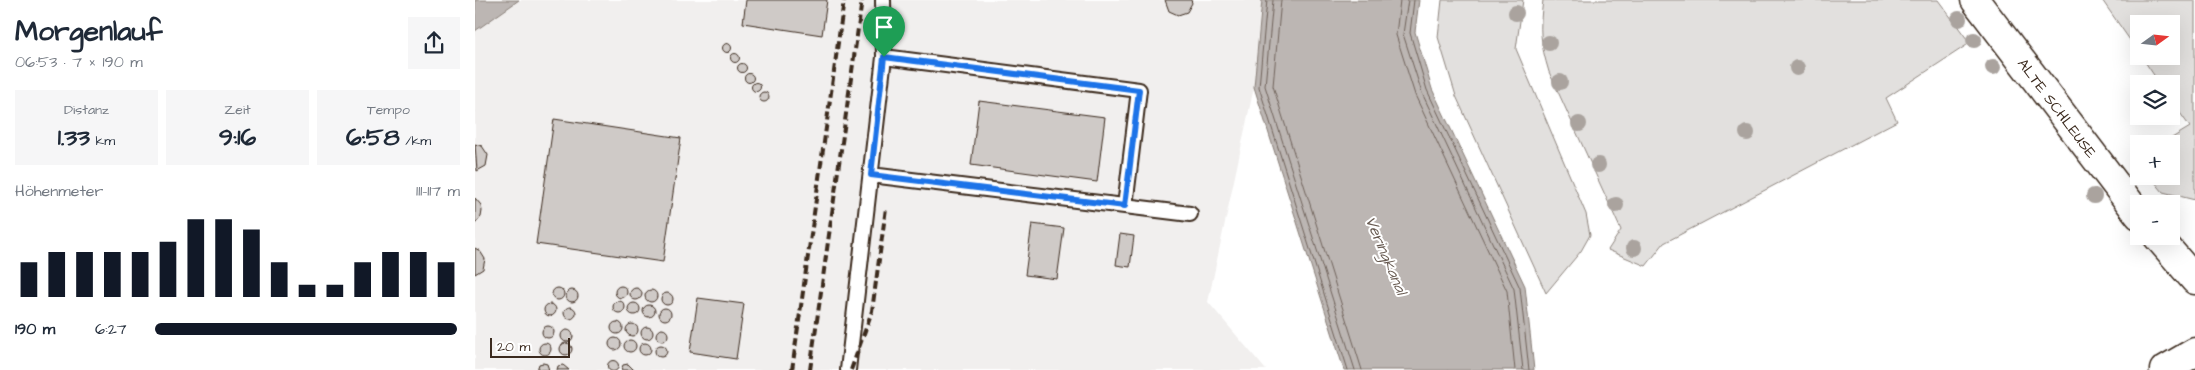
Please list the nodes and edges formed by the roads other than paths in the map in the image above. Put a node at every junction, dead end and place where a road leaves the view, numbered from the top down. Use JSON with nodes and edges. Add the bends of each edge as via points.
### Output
{"nodes":[{"id":1,"x":883,"y":0,"type":"edge"},
{"id":2,"x":1975,"y":0,"type":"edge"},
{"id":3,"x":884,"y":57,"type":"junction"},
{"id":4,"x":871,"y":175,"type":"junction"},
{"id":5,"x":2130,"y":203,"type":"edge"},
{"id":6,"x":1125,"y":206,"type":"junction"},
{"id":7,"x":1190,"y":214,"type":"dead end"},
{"id":8,"x":2165,"y":245,"type":"edge"},
{"id":9,"x":2195,"y":280,"type":"edge"},
{"id":10,"x":2195,"y":352,"type":"edge"},
{"id":11,"x":847,"y":370,"type":"edge"},
{"id":12,"x":2164,"y":370,"type":"edge"}],
"edges":[{"from":1,"to":3,"type":"lane"},
{"from":2,"to":5,"type":"street","name":"ALTE SCHLEUSE"},
{"from":3,"to":4,"type":"lane"},
{"from":3,"to":6,"type":"lane","via":[[1139,90]]},
{"from":4,"to":6,"type":"lane"},
{"from":4,"to":11,"type":"lane"},
{"from":6,"to":7,"type":"lane"},
{"from":8,"to":9,"type":"street"},
{"from":10,"to":12,"type":"street"}]}
